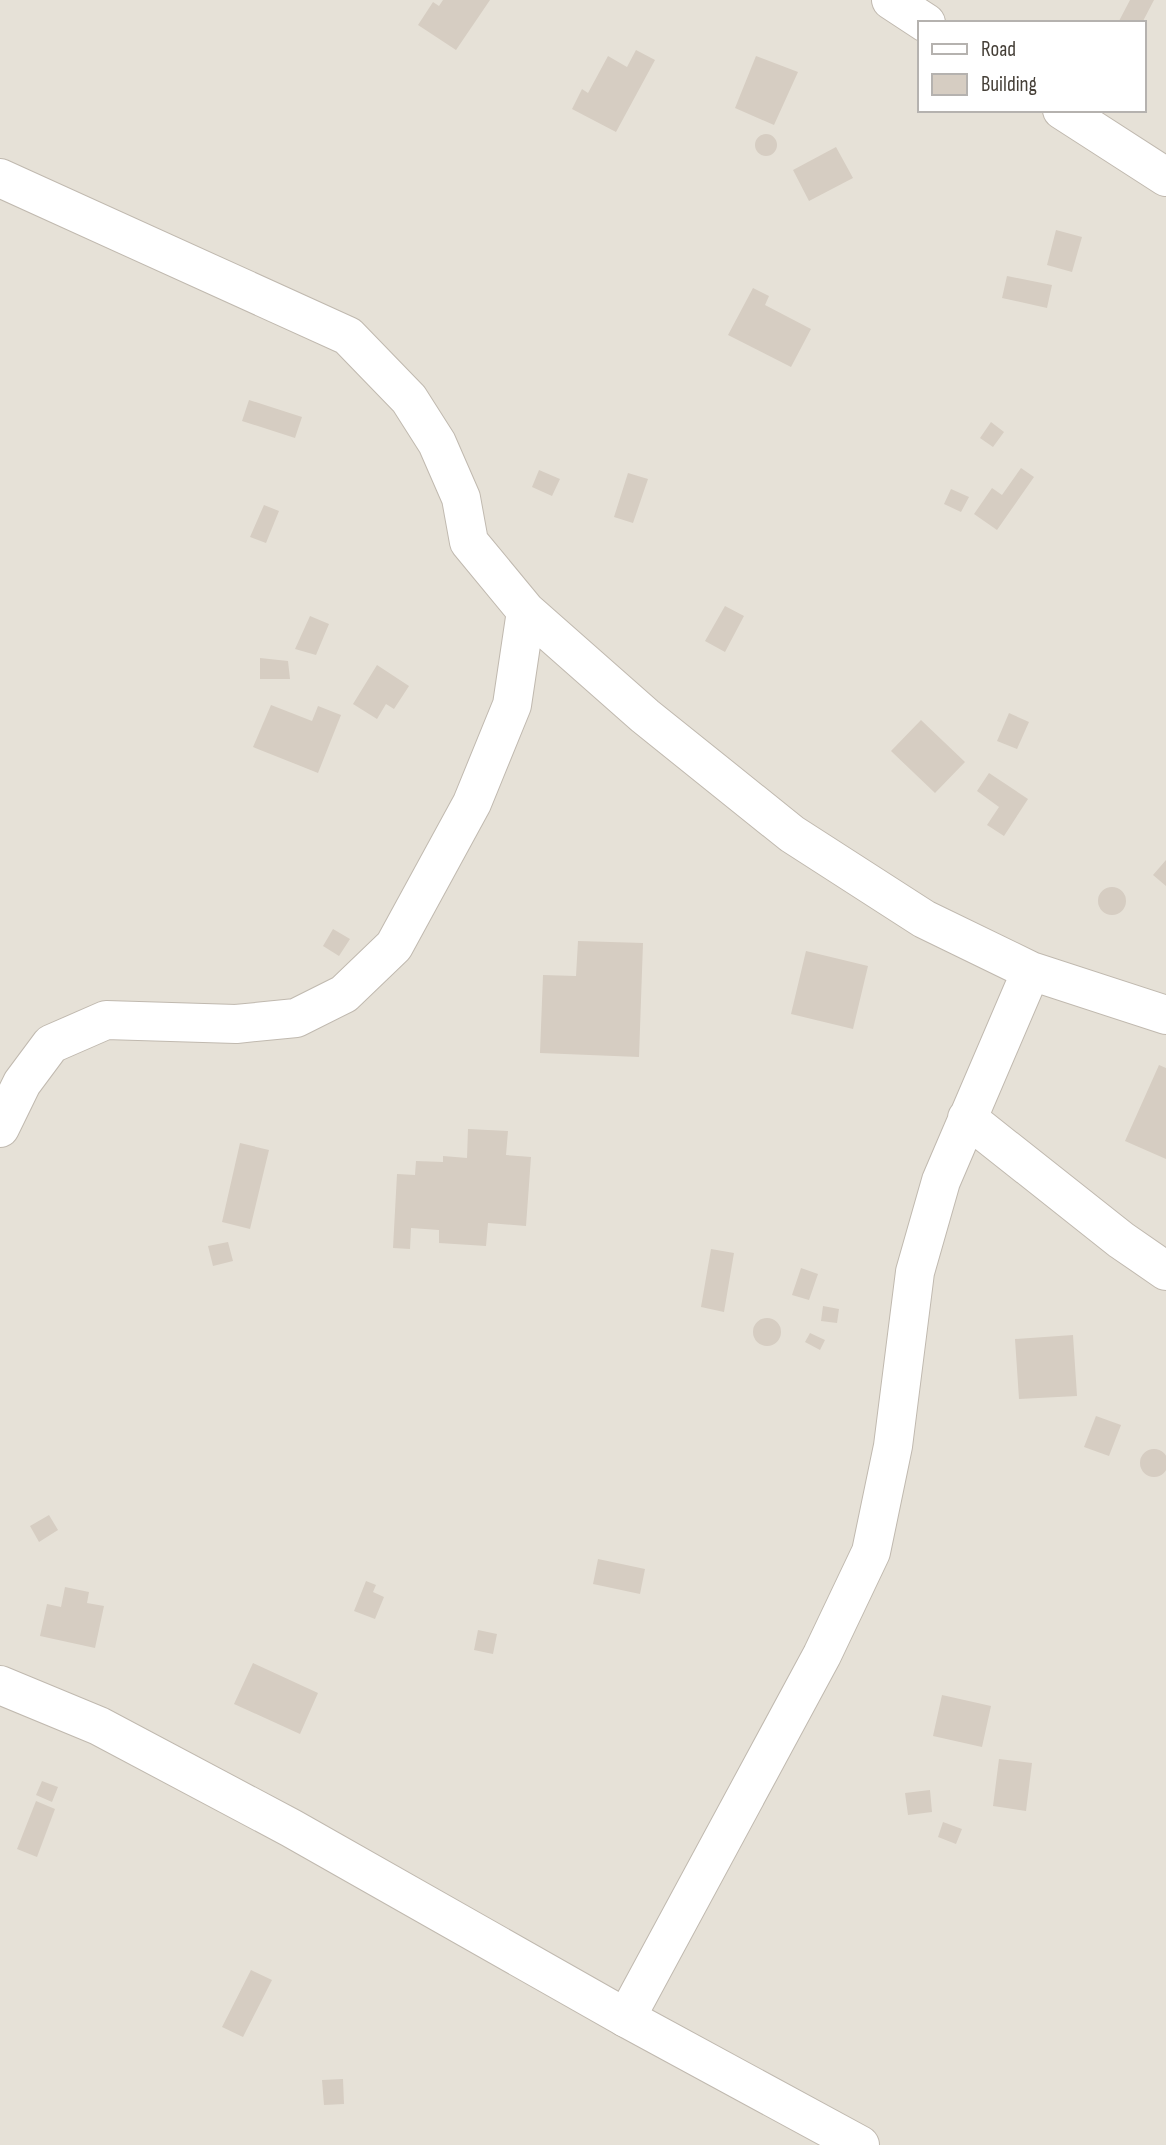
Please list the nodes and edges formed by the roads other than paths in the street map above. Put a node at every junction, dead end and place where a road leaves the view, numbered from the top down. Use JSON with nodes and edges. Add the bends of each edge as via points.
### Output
{"nodes":[{"id":1,"x":891,"y":0,"type":"edge"},
{"id":2,"x":923,"y":21,"type":"edge"},
{"id":3,"x":1065,"y":112,"type":"edge"},
{"id":4,"x":1166,"y":177,"type":"edge"},
{"id":5,"x":0,"y":178,"type":"edge"},
{"id":6,"x":526,"y":611,"type":"junction"},
{"id":7,"x":1031,"y":971,"type":"junction"},
{"id":8,"x":1166,"y":1015,"type":"edge"},
{"id":9,"x":967,"y":1118,"type":"junction"},
{"id":10,"x":0,"y":1128,"type":"edge"},
{"id":11,"x":1166,"y":1271,"type":"edge"},
{"id":12,"x":0,"y":1685,"type":"edge"},
{"id":13,"x":626,"y":2018,"type":"junction"},
{"id":14,"x":860,"y":2145,"type":"edge"}],
"edges":[{"from":1,"to":2,"type":"street"},
{"from":3,"to":4,"type":"street"},
{"from":5,"to":6,"type":"street","via":[[348,336],[409,399],[437,443],[461,498],[469,542]]},
{"from":6,"to":7,"type":"street","via":[[645,716],[792,834],[924,919]]},
{"from":6,"to":10,"type":"street","via":[[512,705],[472,803],[394,946],[344,994],[296,1018],[236,1024],[106,1020],[51,1044],[23,1083]]},
{"from":7,"to":8,"type":"street"},
{"from":7,"to":9,"type":"street"},
{"from":9,"to":11,"type":"street"},
{"from":9,"to":13,"type":"street","via":[[941,1181],[915,1272],[893,1446],[871,1552],[816,1666]]},
{"from":12,"to":13,"type":"street","via":[[99,1726],[243,1802]]},
{"from":13,"to":14,"type":"street"}]}
